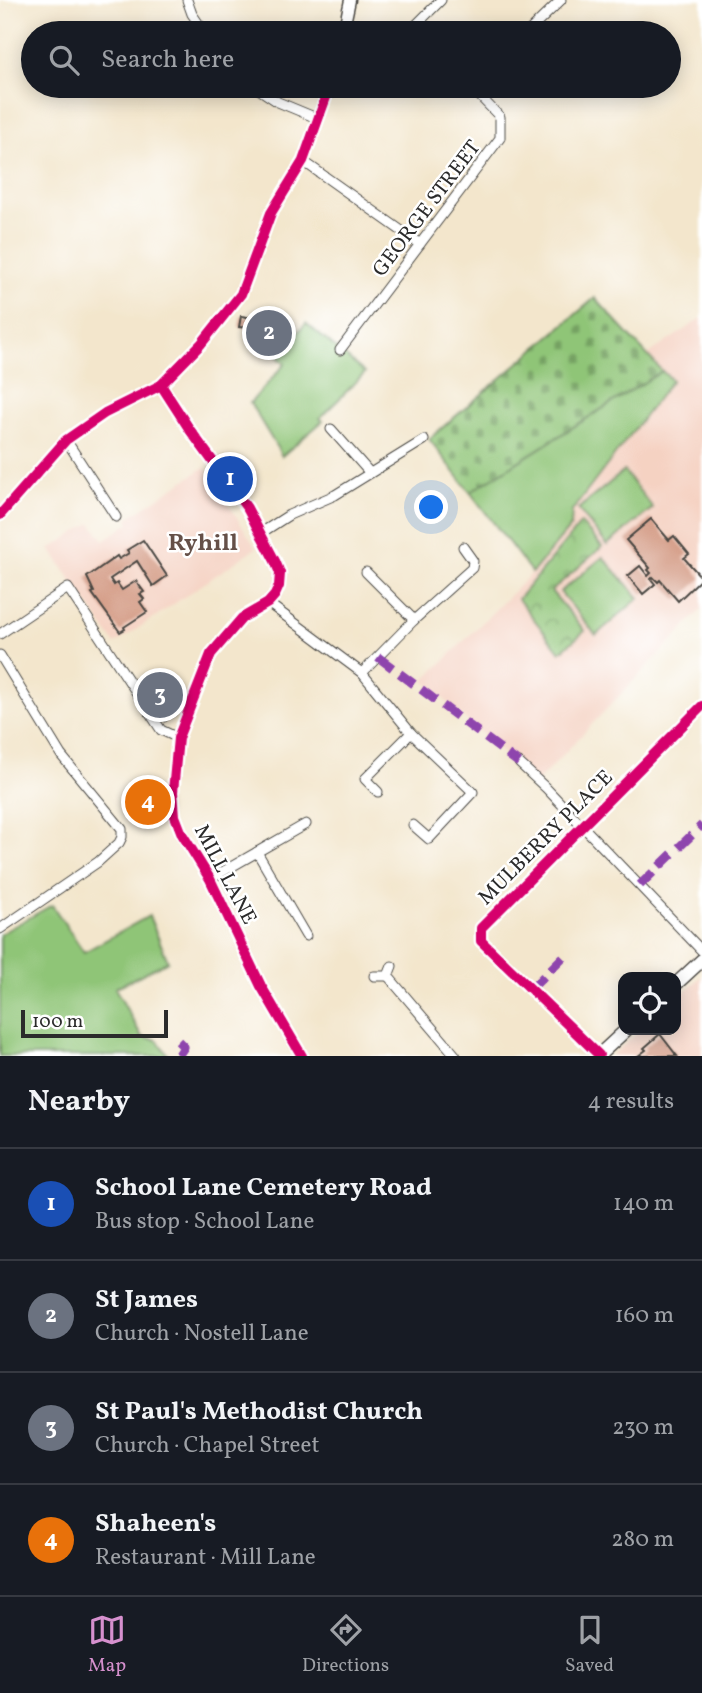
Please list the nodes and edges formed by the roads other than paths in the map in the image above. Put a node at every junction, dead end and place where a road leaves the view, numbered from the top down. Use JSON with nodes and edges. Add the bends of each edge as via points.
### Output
{"nodes":[{"id":1,"x":187,"y":0,"type":"edge"},
{"id":2,"x":350,"y":0,"type":"edge"},
{"id":3,"x":441,"y":0,"type":"edge"},
{"id":4,"x":561,"y":0,"type":"edge"},
{"id":5,"x":196,"y":21,"type":"edge"},
{"id":6,"x":346,"y":21,"type":"edge"},
{"id":7,"x":420,"y":21,"type":"edge"},
{"id":8,"x":539,"y":21,"type":"edge"},
{"id":9,"x":272,"y":98,"type":"edge"},
{"id":10,"x":326,"y":98,"type":"edge"},
{"id":11,"x":483,"y":98,"type":"edge"},
{"id":12,"x":319,"y":119,"type":"junction"},
{"id":13,"x":303,"y":160,"type":"junction"},
{"id":14,"x":420,"y":244,"type":"junction"},
{"id":15,"x":341,"y":350,"type":"dead end"},
{"id":16,"x":161,"y":385,"type":"junction"},
{"id":17,"x":331,"y":429,"type":"dead end"},
{"id":18,"x":66,"y":440,"type":"junction"},
{"id":19,"x":424,"y":440,"type":"dead end"},
{"id":20,"x":370,"y":473,"type":"junction"},
{"id":21,"x":0,"y":515,"type":"edge"},
{"id":22,"x":116,"y":517,"type":"dead end"},
{"id":23,"x":261,"y":533,"type":"junction"},
{"id":24,"x":463,"y":547,"type":"dead end"},
{"id":25,"x":366,"y":572,"type":"dead end"},
{"id":26,"x":268,"y":603,"type":"junction"},
{"id":27,"x":414,"y":620,"type":"junction"},
{"id":28,"x":0,"y":634,"type":"edge"},
{"id":29,"x":0,"y":655,"type":"edge"},
{"id":30,"x":362,"y":673,"type":"junction"},
{"id":31,"x":702,"y":706,"type":"edge"},
{"id":32,"x":411,"y":733,"type":"junction"},
{"id":33,"x":178,"y":738,"type":"junction"},
{"id":34,"x":519,"y":763,"type":"dead end"},
{"id":35,"x":378,"y":792,"type":"dead end"},
{"id":36,"x":306,"y":824,"type":"dead end"},
{"id":37,"x":413,"y":825,"type":"dead end"},
{"id":38,"x":583,"y":827,"type":"junction"},
{"id":39,"x":257,"y":852,"type":"junction"},
{"id":40,"x":210,"y":879,"type":"junction"},
{"id":41,"x":0,"y":929,"type":"edge"},
{"id":42,"x":306,"y":936,"type":"dead end"},
{"id":43,"x":702,"y":951,"type":"edge"},
{"id":44,"x":702,"y":960,"type":"edge"},
{"id":45,"x":392,"y":966,"type":"dead end"},
{"id":46,"x":374,"y":976,"type":"dead end"},
{"id":47,"x":388,"y":976,"type":"junction"},
{"id":48,"x":681,"y":979,"type":"edge"},
{"id":49,"x":621,"y":1035,"type":"edge"},
{"id":50,"x":302,"y":1056,"type":"edge"},
{"id":51,"x":456,"y":1056,"type":"edge"},
{"id":52,"x":599,"y":1056,"type":"edge"}],
"edges":[{"from":1,"to":5,"type":"street"},
{"from":2,"to":6,"type":"street"},
{"from":3,"to":7,"type":"street"},
{"from":4,"to":8,"type":"street"},
{"from":9,"to":12,"type":"street"},
{"from":10,"to":12,"type":"street"},
{"from":11,"to":14,"type":"street","name":"GEORGE STREET","via":[[500,117],[500,138]]},
{"from":12,"to":13,"type":"street"},
{"from":13,"to":14,"type":"street"},
{"from":13,"to":16,"type":"street","via":[[271,214],[242,294]]},
{"from":14,"to":15,"type":"street","name":"GEORGE STREET"},
{"from":16,"to":18,"type":"street","via":[[104,413]]},
{"from":16,"to":23,"type":"street"},
{"from":17,"to":20,"type":"street"},
{"from":18,"to":21,"type":"street"},
{"from":18,"to":22,"type":"street"},
{"from":19,"to":20,"type":"street"},
{"from":20,"to":23,"type":"street"},
{"from":23,"to":26,"type":"street","via":[[280,573],[279,586]]},
{"from":24,"to":27,"type":"street","via":[[473,561],[472,568]]},
{"from":25,"to":27,"type":"street"},
{"from":26,"to":30,"type":"street"},
{"from":26,"to":33,"type":"street","name":"MILL LANE","via":[[242,618],[211,654]]},
{"from":27,"to":30,"type":"street"},
{"from":28,"to":33,"type":"street","via":[[68,588],[161,730]]},
{"from":29,"to":41,"type":"street","via":[[61,755],[122,829],[119,843],[104,857]]},
{"from":30,"to":32,"type":"street"},
{"from":31,"to":38,"type":"street","name":"MULBERRY PLACE"},
{"from":32,"to":35,"type":"street","via":[[365,779]]},
{"from":32,"to":37,"type":"street","via":[[473,792],[429,839]]},
{"from":33,"to":40,"type":"street","name":"MILL LANE","via":[[175,816]]},
{"from":34,"to":38,"type":"street"},
{"from":36,"to":39,"type":"street","via":[[291,826]]},
{"from":38,"to":43,"type":"street"},
{"from":38,"to":52,"type":"street","name":"MULBERRY PLACE","via":[[481,928],[481,941]]},
{"from":39,"to":40,"type":"street"},
{"from":39,"to":42,"type":"street"},
{"from":40,"to":50,"type":"street","name":"MILL LANE","via":[[261,986]]},
{"from":44,"to":48,"type":"main road"},
{"from":45,"to":47,"type":"street"},
{"from":46,"to":47,"type":"street"},
{"from":47,"to":51,"type":"street"},
{"from":49,"to":52,"type":"main road"}]}
